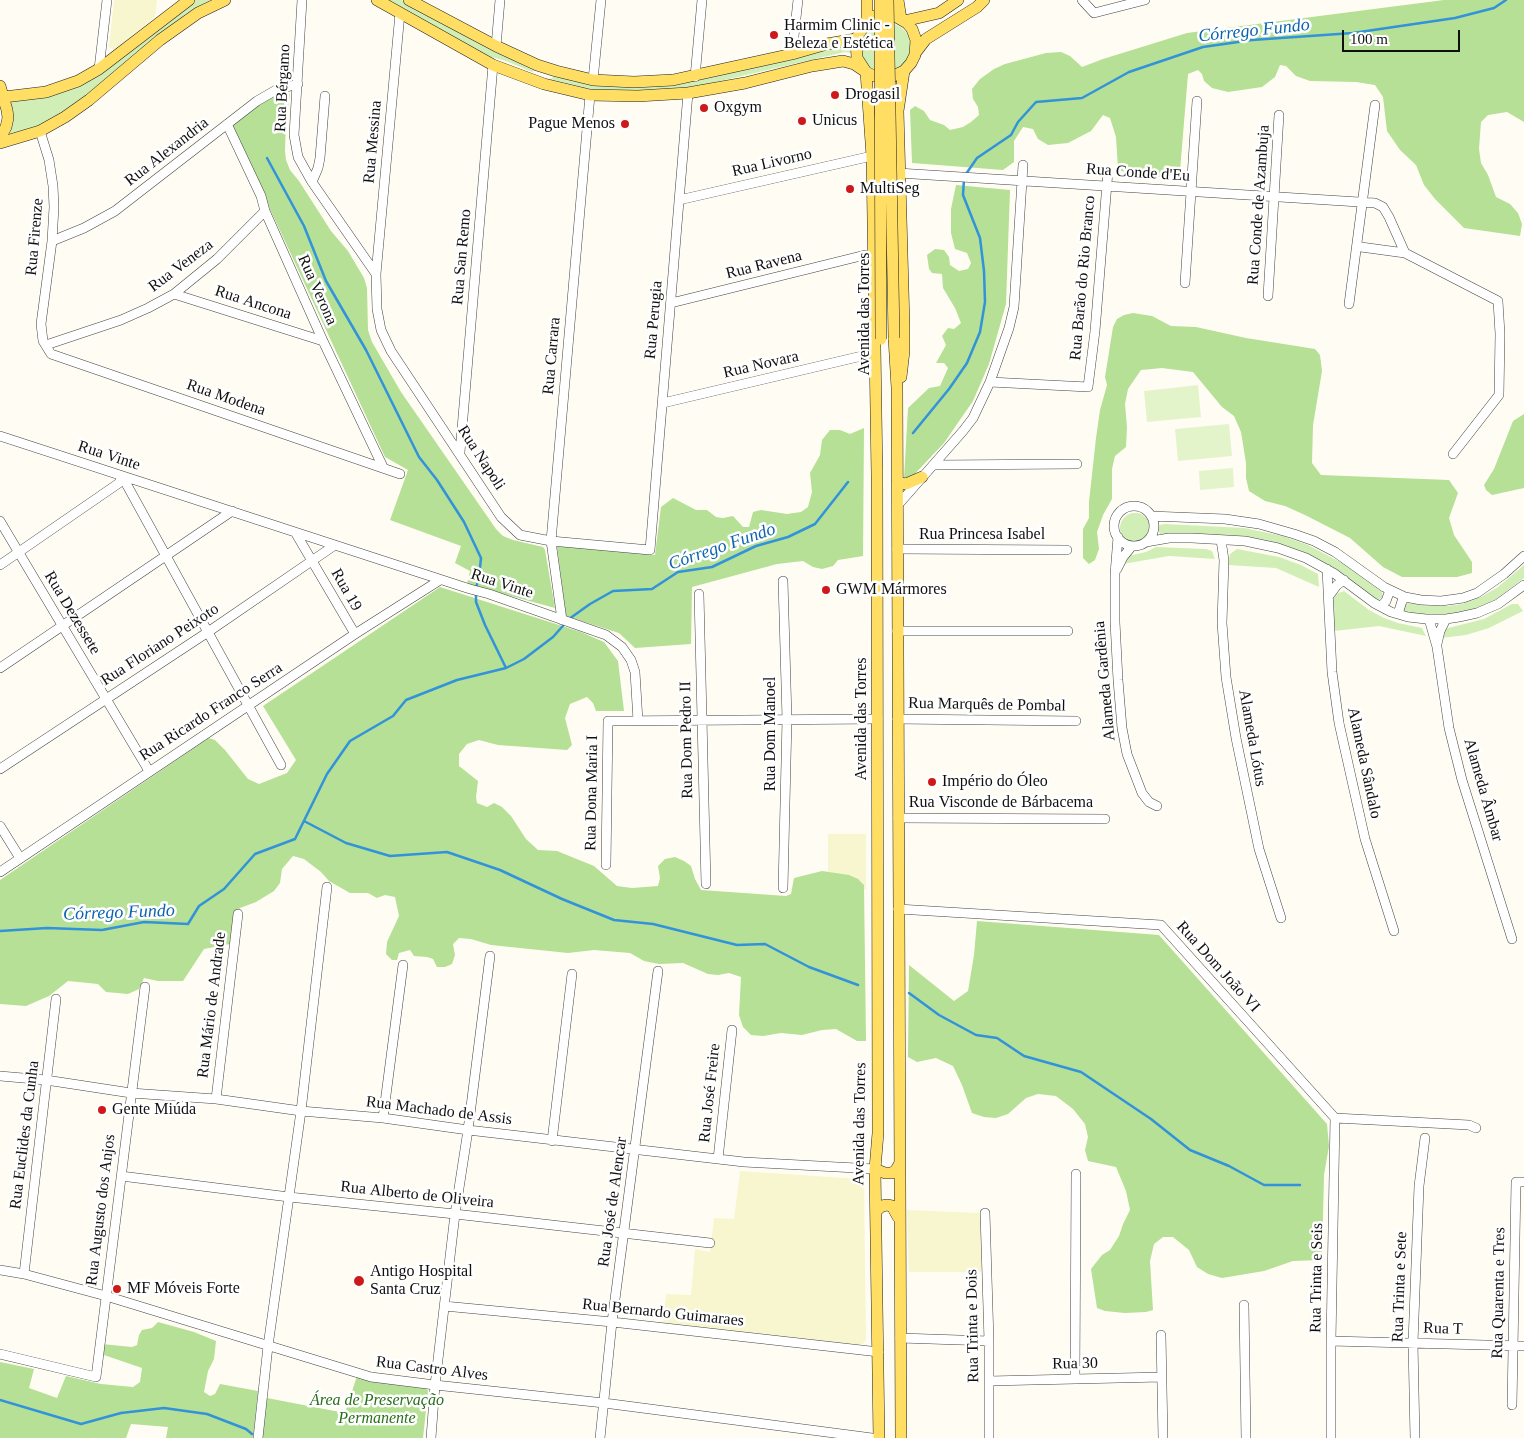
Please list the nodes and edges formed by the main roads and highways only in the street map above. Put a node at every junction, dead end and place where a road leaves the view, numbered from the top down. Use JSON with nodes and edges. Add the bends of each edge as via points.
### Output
{"nodes":[{"id":1,"x":189,"y":0,"type":"edge"},
{"id":2,"x":225,"y":0,"type":"edge"},
{"id":3,"x":377,"y":0,"type":"edge"},
{"id":4,"x":410,"y":0,"type":"edge"},
{"id":5,"x":867,"y":0,"type":"edge"},
{"id":6,"x":880,"y":0,"type":"edge"},
{"id":7,"x":888,"y":0,"type":"edge"},
{"id":8,"x":898,"y":0,"type":"edge"},
{"id":9,"x":958,"y":0,"type":"edge"},
{"id":10,"x":984,"y":0,"type":"edge"},
{"id":11,"x":903,"y":20,"type":"junction"},
{"id":12,"x":864,"y":24,"type":"junction"},
{"id":13,"x":856,"y":39,"type":"junction"},
{"id":14,"x":916,"y":52,"type":"junction"},
{"id":15,"x":537,"y":65,"type":"junction"},
{"id":16,"x":907,"y":68,"type":"junction"},
{"id":17,"x":556,"y":71,"type":"junction"},
{"id":18,"x":866,"y":72,"type":"junction"},
{"id":19,"x":527,"y":78,"type":"junction"},
{"id":20,"x":545,"y":85,"type":"junction"},
{"id":21,"x":1,"y":93,"type":"edge"},
{"id":22,"x":0,"y":138,"type":"edge"},
{"id":23,"x":0,"y":143,"type":"edge"},
{"id":24,"x":897,"y":388,"type":"junction"},
{"id":25,"x":877,"y":475,"type":"junction"},
{"id":26,"x":922,"y":477,"type":"road end"},
{"id":27,"x":897,"y":480,"type":"junction"},
{"id":28,"x":878,"y":664,"type":"junction"},
{"id":29,"x":897,"y":689,"type":"junction"},
{"id":30,"x":900,"y":1163,"type":"junction"},
{"id":31,"x":875,"y":1169,"type":"junction"},
{"id":32,"x":876,"y":1211,"type":"junction"},
{"id":33,"x":900,"y":1237,"type":"junction"},
{"id":34,"x":879,"y":1438,"type":"edge"},
{"id":35,"x":901,"y":1438,"type":"edge"}],
"edges":[{"from":1,"to":21,"type":"main road","via":[[100,69],[62,88],[27,96]]},
{"from":2,"to":23,"type":"main road","via":[[198,13],[160,40],[65,117],[40,131]]},
{"from":3,"to":19,"type":"main road","via":[[493,65]]},
{"from":4,"to":15,"type":"main road"},
{"from":5,"to":12,"type":"main road"},
{"from":6,"to":25,"type":"main road","name":"Avenida das Torres","bridge":true,"via":[[882,414]]},
{"from":7,"to":24,"type":"main road","name":"Avenida das Torres","bridge":true},
{"from":8,"to":11,"type":"main road"},
{"from":9,"to":11,"type":"main road","via":[[939,13]]},
{"from":10,"to":14,"type":"main road","via":[[926,39]]},
{"from":11,"to":12,"type":"main road","via":[[884,14],[874,16]]},
{"from":11,"to":14,"type":"main road","via":[[915,36]]},
{"from":12,"to":13,"type":"main road"},
{"from":13,"to":17,"type":"main road","via":[[673,80],[593,80]]},
{"from":13,"to":18,"type":"main road","via":[[857,58]]},
{"from":14,"to":16,"type":"main road"},
{"from":15,"to":17,"type":"main road"},
{"from":15,"to":19,"type":"main road","via":[[536,72]]},
{"from":16,"to":18,"type":"main road","via":[[889,78]]},
{"from":16,"to":24,"type":"main road","via":[[898,111],[904,351]]},
{"from":17,"to":20,"type":"main road","via":[[546,76]]},
{"from":18,"to":20,"type":"main road","via":[[843,61],[688,93],[638,96],[590,95]]},
{"from":18,"to":25,"type":"main road","via":[[872,156]]},
{"from":19,"to":20,"type":"main road"},
{"from":21,"to":22,"type":"main road","via":[[8,118]]},
{"from":24,"to":27,"type":"main road","name":"Avenida das Torres"},
{"from":25,"to":28,"type":"main road","name":"Avenida das Torres"},
{"from":26,"to":27,"type":"main road","via":[[906,484]]},
{"from":27,"to":29,"type":"main road","name":"Avenida das Torres"},
{"from":28,"to":29,"type":"main road","via":[[882,655],[892,656],[896,664]]},
{"from":28,"to":31,"type":"main road","name":"Avenida das Torres","via":[[878,1133]]},
{"from":29,"to":30,"type":"main road","name":"Avenida das Torres"},
{"from":30,"to":31,"type":"main road","via":[[892,1173]]},
{"from":30,"to":33,"type":"main road","name":"Avenida das Torres"},
{"from":31,"to":32,"type":"main road","name":"Avenida das Torres"},
{"from":32,"to":33,"type":"main road","via":[[882,1206],[892,1206],[898,1216]]},
{"from":32,"to":34,"type":"main road","name":"Avenida das Torres"},
{"from":33,"to":35,"type":"main road","name":"Avenida das Torres"}]}
